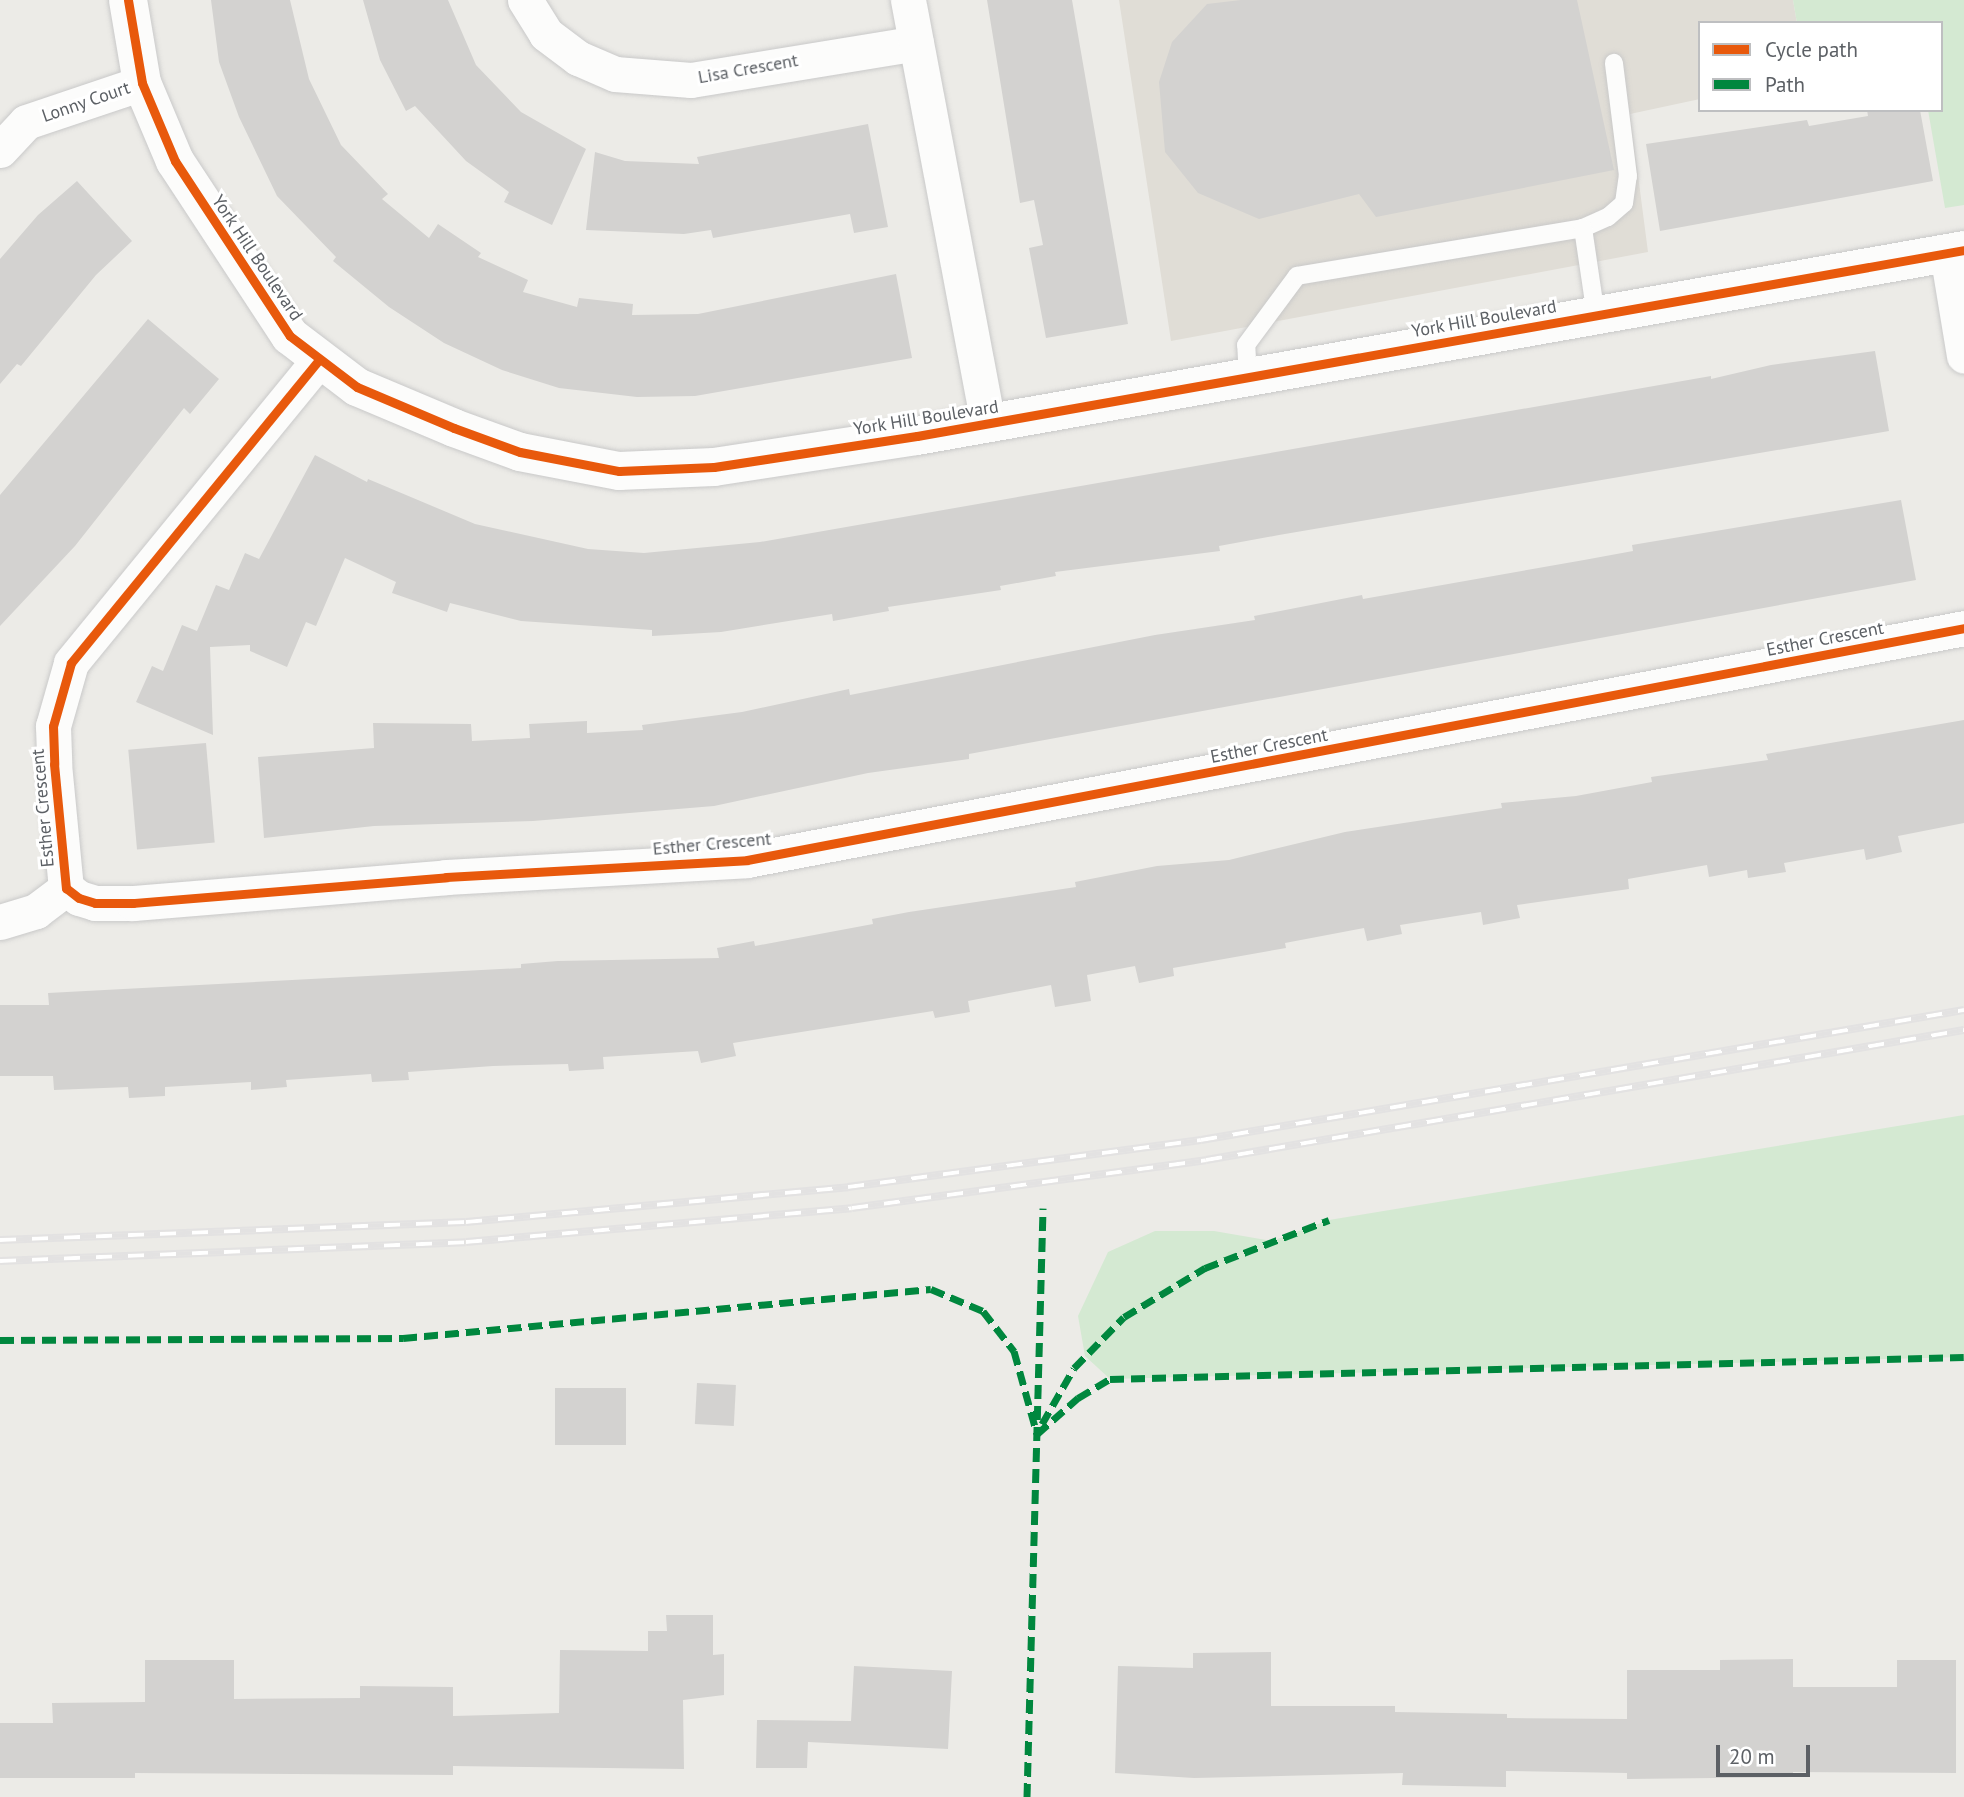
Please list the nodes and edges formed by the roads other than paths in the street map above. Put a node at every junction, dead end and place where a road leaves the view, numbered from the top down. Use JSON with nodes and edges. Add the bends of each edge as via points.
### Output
{"nodes":[{"id":1,"x":128,"y":0,"type":"edge"},
{"id":2,"x":524,"y":0,"type":"edge"},
{"id":3,"x":908,"y":0,"type":"edge"},
{"id":4,"x":916,"y":43,"type":"junction"},
{"id":5,"x":1614,"y":63,"type":"dead end"},
{"id":6,"x":142,"y":83,"type":"junction"},
{"id":7,"x":0,"y":150,"type":"edge"},
{"id":8,"x":1583,"y":228,"type":"junction"},
{"id":9,"x":1955,"y":252,"type":"edge"},
{"id":10,"x":1596,"y":316,"type":"junction"},
{"id":11,"x":1964,"y":356,"type":"edge"},
{"id":12,"x":318,"y":361,"type":"junction"},
{"id":13,"x":1248,"y":379,"type":"junction"},
{"id":14,"x":988,"y":424,"type":"junction"},
{"id":15,"x":1964,"y":628,"type":"edge"},
{"id":16,"x":66,"y":888,"type":"junction"},
{"id":17,"x":0,"y":922,"type":"edge"}],
"edges":[{"from":1,"to":6,"type":"street","name":"York Hill Boulevard"},
{"from":2,"to":4,"type":"street","name":"Lisa Crescent","via":[[546,34],[578,58],[615,74],[691,80]]},
{"from":3,"to":4,"type":"street"},
{"from":4,"to":14,"type":"street"},
{"from":5,"to":8,"type":"lane","via":[[1629,176],[1623,203],[1608,218]]},
{"from":6,"to":7,"type":"street","name":"Lonny Court","via":[[26,122]]},
{"from":6,"to":12,"type":"street","name":"York Hill Boulevard","via":[[175,161],[234,256],[290,336]]},
{"from":8,"to":10,"type":"lane"},
{"from":8,"to":13,"type":"lane","via":[[1297,276],[1246,345]]},
{"from":9,"to":10,"type":"street","name":"York Hill Boulevard"},
{"from":9,"to":11,"type":"street"},
{"from":10,"to":13,"type":"street","name":"York Hill Boulevard"},
{"from":12,"to":14,"type":"street","name":"York Hill Boulevard","via":[[357,387],[520,452],[619,471],[714,467]]},
{"from":12,"to":16,"type":"street","name":"Esther Crescent","via":[[71,663],[53,726]]},
{"from":13,"to":14,"type":"street","name":"York Hill Boulevard"},
{"from":15,"to":16,"type":"street","name":"Esther Crescent","via":[[747,860],[446,877],[134,903],[95,903]]},
{"from":16,"to":17,"type":"street","via":[[36,911]]}]}
